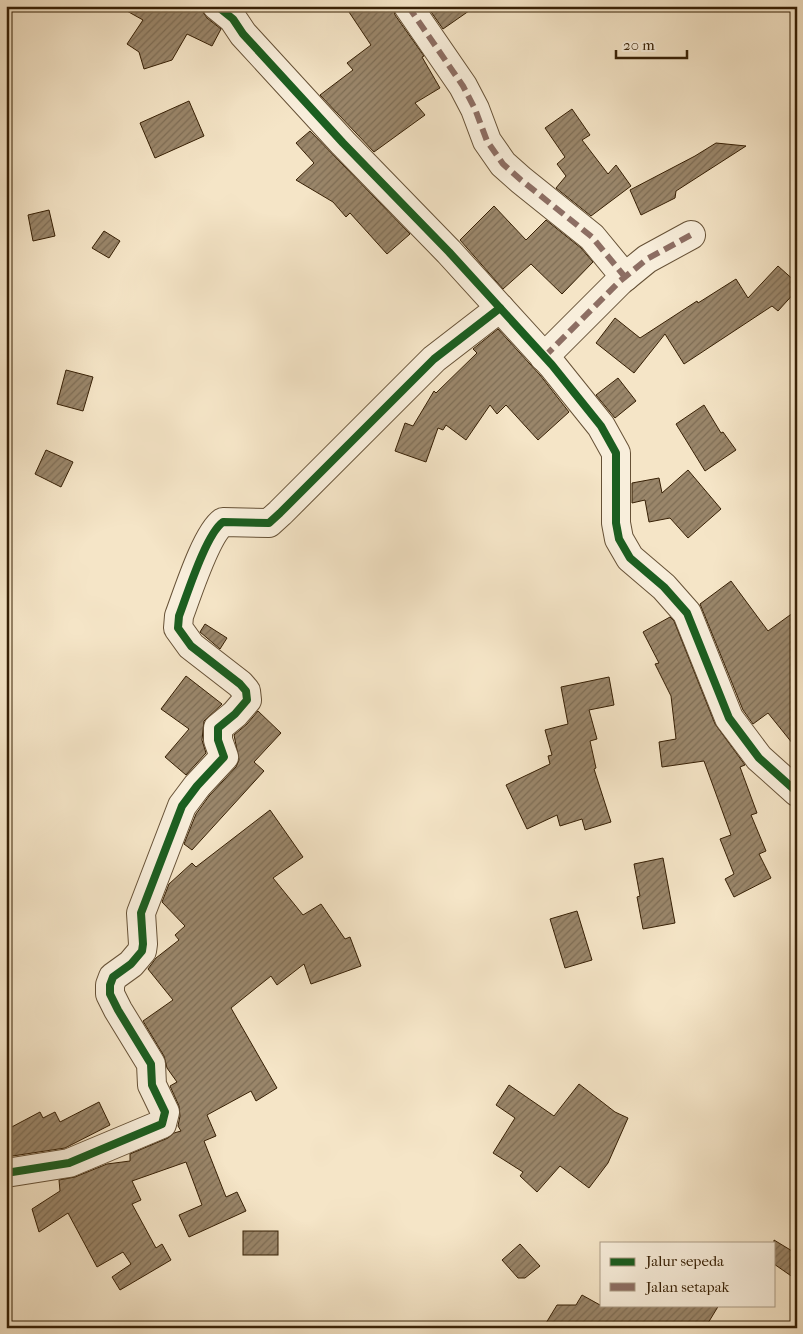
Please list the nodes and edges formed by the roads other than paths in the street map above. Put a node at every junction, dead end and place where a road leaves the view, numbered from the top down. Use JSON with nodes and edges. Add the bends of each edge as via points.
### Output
{"nodes":[{"id":1,"x":217,"y":6,"type":"edge"},
{"id":2,"x":408,"y":6,"type":"edge"},
{"id":3,"x":690,"y":235,"type":"dead end"},
{"id":4,"x":625,"y":277,"type":"junction"},
{"id":5,"x":500,"y":308,"type":"junction"},
{"id":6,"x":544,"y":357,"type":"junction"},
{"id":7,"x":797,"y":792,"type":"edge"},
{"id":8,"x":6,"y":1173,"type":"edge"}],
"edges":[{"from":1,"to":5,"type":"street","via":[[233,19],[343,143]]},
{"from":2,"to":4,"type":"street","via":[[463,86],[487,142],[503,164],[592,237]]},
{"from":3,"to":4,"type":"street","via":[[647,259]]},
{"from":4,"to":6,"type":"street"},
{"from":5,"to":6,"type":"street"},
{"from":5,"to":8,"type":"street","via":[[434,359],[269,523],[223,522],[209,540],[179,616],[178,628],[191,646],[240,684],[246,691],[247,700],[218,728],[224,758],[182,806],[141,913],[142,951],[113,977],[110,986],[110,994],[118,1010],[151,1064],[152,1085],[165,1112],[164,1120],[162,1124],[69,1163]]},
{"from":6,"to":7,"type":"street","via":[[601,426],[616,453],[616,523],[619,539],[630,558],[664,587],[687,613],[728,718],[759,758]]}]}
